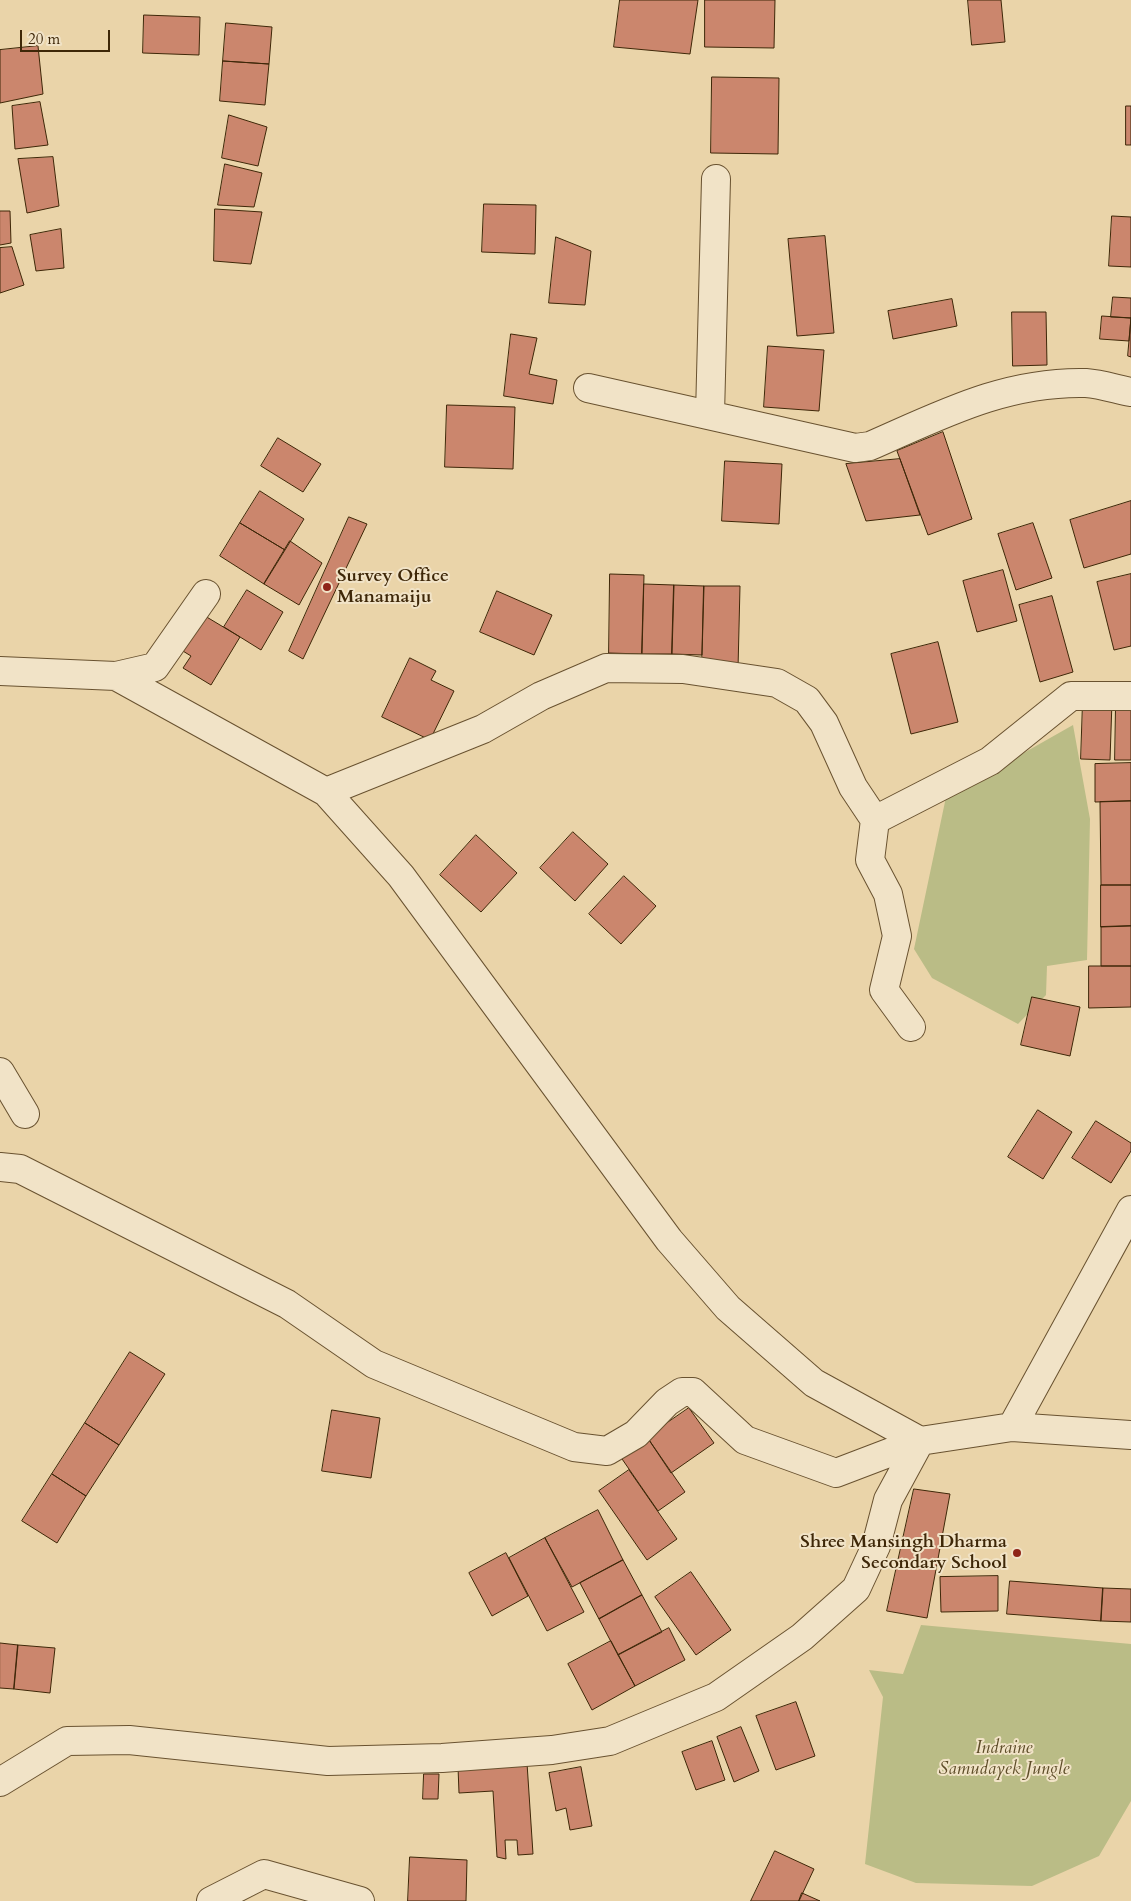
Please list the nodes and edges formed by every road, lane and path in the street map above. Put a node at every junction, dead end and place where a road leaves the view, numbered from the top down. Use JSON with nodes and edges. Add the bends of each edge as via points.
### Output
{"nodes":[{"id":1,"x":716,"y":179,"type":"dead end"},
{"id":2,"x":588,"y":388,"type":"dead end"},
{"id":3,"x":1131,"y":392,"type":"edge"},
{"id":4,"x":710,"y":415,"type":"junction"},
{"id":5,"x":206,"y":594,"type":"dead end"},
{"id":6,"x":0,"y":671,"type":"edge"},
{"id":7,"x":116,"y":676,"type":"junction"},
{"id":8,"x":1131,"y":696,"type":"edge"},
{"id":9,"x":326,"y":792,"type":"junction"},
{"id":10,"x":875,"y":820,"type":"junction"},
{"id":11,"x":911,"y":1028,"type":"dead end"},
{"id":12,"x":0,"y":1072,"type":"edge"},
{"id":13,"x":25,"y":1114,"type":"dead end"},
{"id":14,"x":0,"y":1167,"type":"edge"},
{"id":15,"x":1131,"y":1210,"type":"edge"},
{"id":16,"x":1012,"y":1427,"type":"junction"},
{"id":17,"x":1131,"y":1434,"type":"edge"},
{"id":18,"x":920,"y":1441,"type":"junction"},
{"id":19,"x":0,"y":1782,"type":"edge"},
{"id":20,"x":264,"y":1874,"type":"junction"},
{"id":21,"x":211,"y":1901,"type":"edge"},
{"id":22,"x":279,"y":1901,"type":"edge"},
{"id":23,"x":360,"y":1901,"type":"edge"}],
"edges":[{"from":1,"to":4,"type":"street"},
{"from":2,"to":4,"type":"street"},
{"from":3,"to":4,"type":"street","via":[[1087,383],[1027,387],[970,402],[870,446],[855,448]]},
{"from":5,"to":7,"type":"street","via":[[155,667]]},
{"from":6,"to":7,"type":"street"},
{"from":7,"to":9,"type":"street"},
{"from":8,"to":10,"type":"street","via":[[1071,696],[990,761]]},
{"from":9,"to":10,"type":"street","via":[[482,729],[541,696],[606,668],[683,669],[777,683],[807,700],[824,723],[853,786]]},
{"from":9,"to":18,"type":"street","via":[[401,876],[669,1240],[728,1308],[814,1383]]},
{"from":10,"to":11,"type":"street","via":[[870,860],[888,894],[897,936],[884,990]]},
{"from":12,"to":13,"type":"street"},
{"from":14,"to":18,"type":"street","via":[[20,1169],[287,1304],[374,1364],[574,1447],[607,1451],[636,1434],[667,1402],[682,1392],[693,1392],[745,1440],[836,1473]]},
{"from":15,"to":16,"type":"street"},
{"from":16,"to":17,"type":"street"},
{"from":16,"to":18,"type":"street"},
{"from":18,"to":19,"type":"street","via":[[888,1500],[876,1546],[856,1589],[802,1637],[716,1697],[610,1741],[552,1750],[442,1758],[328,1761],[129,1740],[67,1741]]},
{"from":20,"to":21,"type":"street"},
{"from":20,"to":22,"type":"street"},
{"from":20,"to":23,"type":"street"}]}
